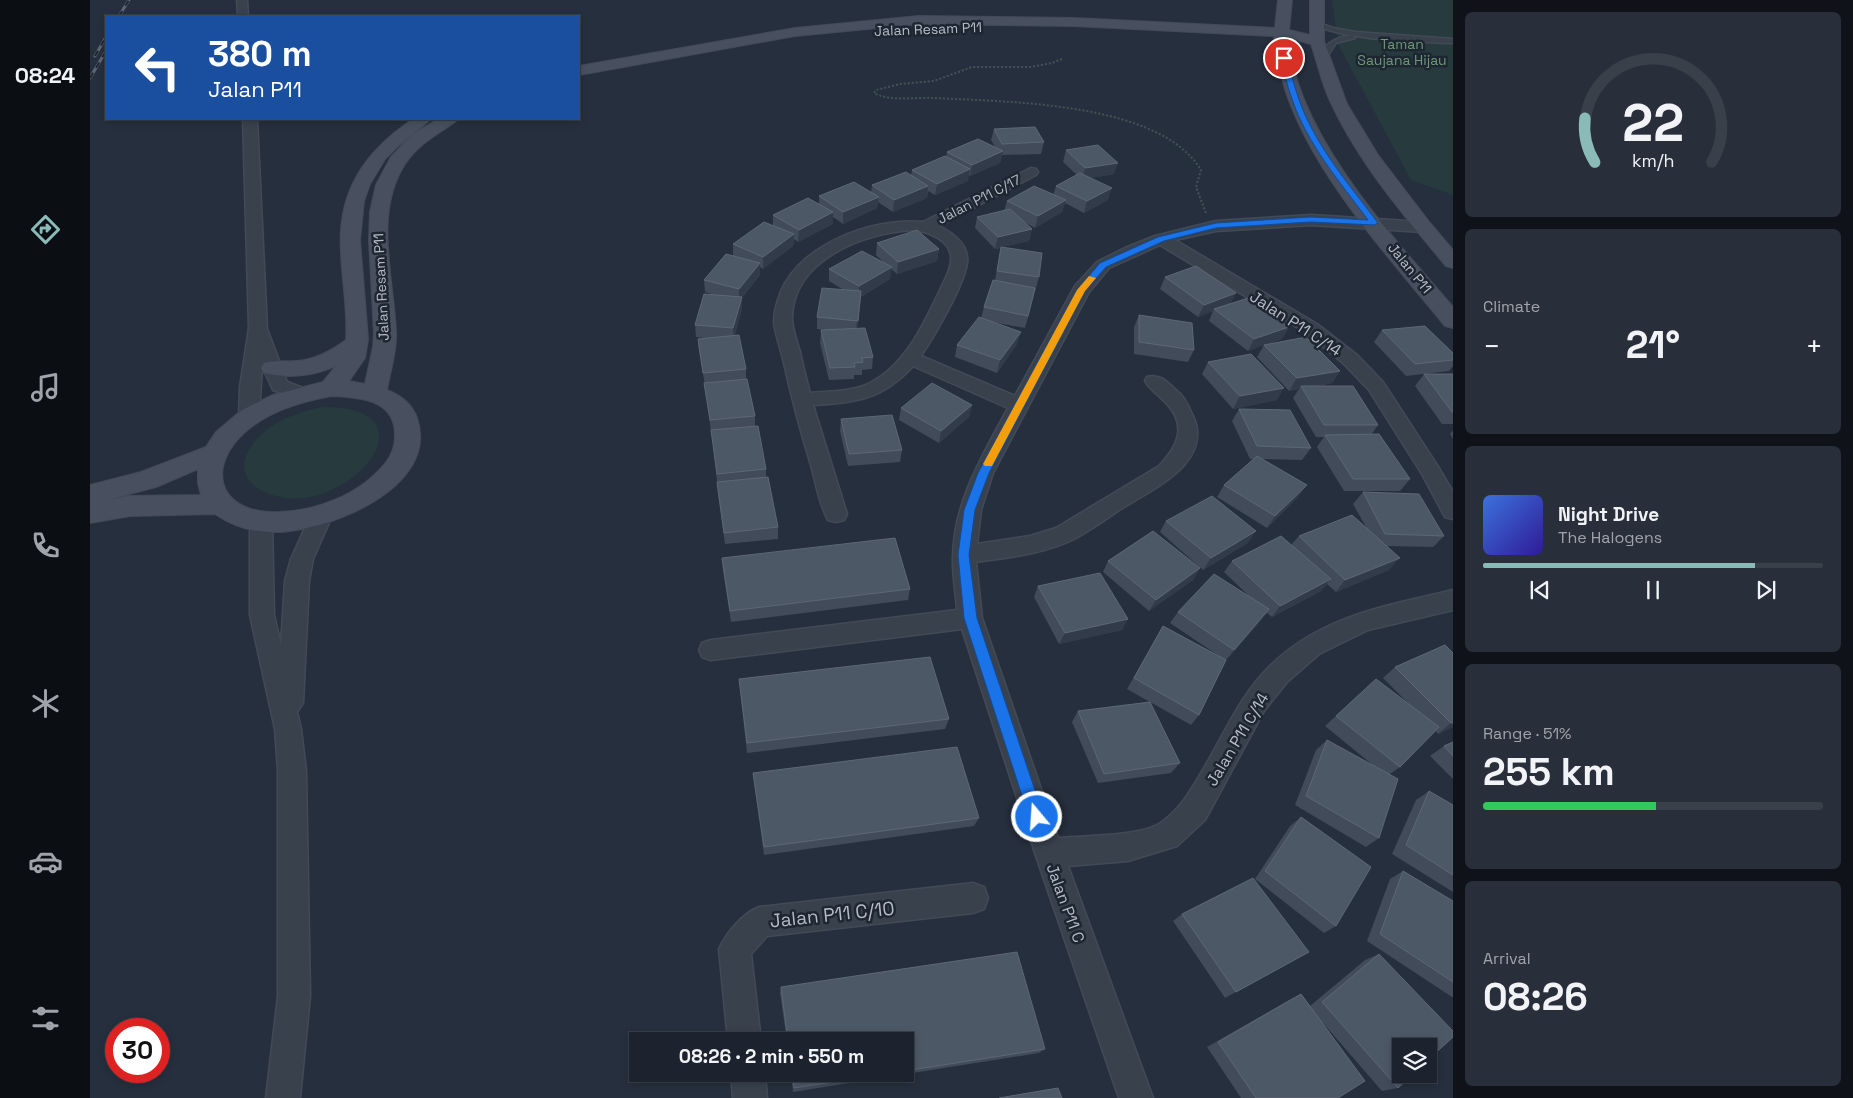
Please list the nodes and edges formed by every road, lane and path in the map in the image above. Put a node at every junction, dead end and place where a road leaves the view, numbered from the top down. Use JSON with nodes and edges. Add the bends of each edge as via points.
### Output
{"nodes":[{"id":1,"x":242,"y":0,"type":"edge"},
{"id":2,"x":1285,"y":0,"type":"edge"},
{"id":3,"x":1317,"y":0,"type":"edge"},
{"id":4,"x":243,"y":15,"type":"edge"},
{"id":5,"x":1316,"y":24,"type":"junction"},
{"id":6,"x":1238,"y":35,"type":"junction"},
{"id":7,"x":1368,"y":35,"type":"junction"},
{"id":8,"x":1281,"y":38,"type":"junction"},
{"id":9,"x":1317,"y":41,"type":"junction"},
{"id":10,"x":1453,"y":41,"type":"edge"},
{"id":11,"x":1324,"y":57,"type":"junction"},
{"id":12,"x":1062,"y":59,"type":"dead end"},
{"id":13,"x":580,"y":71,"type":"edge"},
{"id":14,"x":580,"y":80,"type":"edge"},
{"id":15,"x":250,"y":120,"type":"edge"},
{"id":16,"x":422,"y":120,"type":"edge"},
{"id":17,"x":447,"y":120,"type":"edge"},
{"id":18,"x":1031,"y":172,"type":"dead end"},
{"id":19,"x":1374,"y":223,"type":"junction"},
{"id":20,"x":927,"y":226,"type":"junction"},
{"id":21,"x":1216,"y":226,"type":"junction"},
{"id":22,"x":1423,"y":227,"type":"junction"},
{"id":23,"x":1161,"y":239,"type":"junction"},
{"id":24,"x":1453,"y":262,"type":"edge"},
{"id":25,"x":1453,"y":321,"type":"edge"},
{"id":26,"x":258,"y":328,"type":"junction"},
{"id":27,"x":357,"y":342,"type":"junction"},
{"id":28,"x":910,"y":358,"type":"junction"},
{"id":29,"x":272,"y":368,"type":"junction"},
{"id":30,"x":1154,"y":381,"type":"dead end"},
{"id":31,"x":331,"y":388,"type":"junction"},
{"id":32,"x":375,"y":393,"type":"junction"},
{"id":33,"x":299,"y":394,"type":"junction"},
{"id":34,"x":800,"y":400,"type":"junction"},
{"id":35,"x":1020,"y":406,"type":"junction"},
{"id":36,"x":249,"y":416,"type":"junction"},
{"id":37,"x":214,"y":453,"type":"junction"},
{"id":38,"x":90,"y":495,"type":"edge"},
{"id":39,"x":219,"y":504,"type":"junction"},
{"id":40,"x":1453,"y":511,"type":"edge"},
{"id":41,"x":90,"y":513,"type":"edge"},
{"id":42,"x":836,"y":514,"type":"dead end"},
{"id":43,"x":321,"y":516,"type":"junction"},
{"id":44,"x":261,"y":521,"type":"junction"},
{"id":45,"x":964,"y":555,"type":"junction"},
{"id":46,"x":1453,"y":600,"type":"edge"},
{"id":47,"x":970,"y":618,"type":"junction"},
{"id":48,"x":711,"y":650,"type":"dead end"},
{"id":49,"x":288,"y":729,"type":"junction"},
{"id":50,"x":1049,"y":853,"type":"junction"},
{"id":51,"x":973,"y":898,"type":"dead end"},
{"id":52,"x":743,"y":1032,"type":"edge"},
{"id":53,"x":749,"y":1082,"type":"edge"},
{"id":54,"x":283,"y":1098,"type":"edge"},
{"id":55,"x":750,"y":1098,"type":"edge"},
{"id":56,"x":1136,"y":1098,"type":"edge"}],
"edges":[{"from":1,"to":4,"type":"street"},
{"from":2,"to":8,"type":"main road"},
{"from":3,"to":5,"type":"main road"},
{"from":5,"to":7,"type":"lane","via":[[1332,30]]},
{"from":5,"to":9,"type":"main road"},
{"from":6,"to":8,"type":"main road","name":"Jalan Resam P11"},
{"from":6,"to":8,"type":"main road","via":[[1262,47]]},
{"from":6,"to":8,"type":"main road","via":[[1268,26]]},
{"from":6,"to":13,"type":"main road","name":"Jalan Resam P11","via":[[1065,22],[919,20],[795,32]]},
{"from":6,"to":14,"type":"main road","name":"Jalan Resam P11","via":[[924,27],[802,39]]},
{"from":7,"to":10,"type":"lane"},
{"from":7,"to":11,"type":"lane","via":[[1334,41]]},
{"from":8,"to":9,"type":"main road"},
{"from":8,"to":19,"type":"main road","name":"Jalan P11","via":[[1295,99],[1307,127]]},
{"from":9,"to":11,"type":"main road"},
{"from":11,"to":22,"type":"main road","via":[[1339,104],[1354,132]]},
{"from":12,"to":21,"type":"path","via":[[1034,68],[978,66],[932,81],[901,84],[874,93],[888,99],[905,96],[984,100],[1083,109],[1136,124],[1173,141],[1195,157],[1201,170],[1196,187],[1203,209]]},
{"from":15,"to":26,"type":"street"},
{"from":16,"to":27,"type":"main road","name":"Jalan Resam P11","via":[[387,145],[371,164],[355,201],[350,239]]},
{"from":17,"to":32,"type":"main road","name":"Jalan Resam P11","via":[[408,148],[395,164],[383,190],[377,235],[386,336]]},
{"from":18,"to":20,"type":"street","name":"Jalan P11 C/17"},
{"from":19,"to":21,"type":"street","name":"Jalan P11 C","via":[[1311,220]]},
{"from":19,"to":22,"type":"street","name":"Jalan P11 C"},
{"from":19,"to":25,"type":"main road","name":"Jalan P11"},
{"from":20,"to":28,"type":"street","name":"Jalan P11 C/17","via":[[952,241],[959,252],[959,264],[938,315]]},
{"from":20,"to":34,"type":"street","name":"Jalan P11 C/17","via":[[910,225],[849,238],[810,263],[796,281],[783,317]]},
{"from":21,"to":23,"type":"street","name":"Jalan P11 C"},
{"from":22,"to":24,"type":"main road"},
{"from":23,"to":35,"type":"street","name":"Jalan P11 C","via":[[1103,265],[1081,290]]},
{"from":23,"to":40,"type":"street","name":"Jalan P11 C/14","via":[[1311,328],[1350,359],[1376,386]]},
{"from":26,"to":29,"type":"street"},
{"from":26,"to":36,"type":"street"},
{"from":27,"to":29,"type":"main road","via":[[337,357],[320,364],[297,370]]},
{"from":27,"to":31,"type":"main road","name":"Jalan Resam P11","via":[[354,356]]},
{"from":28,"to":34,"type":"street","name":"Jalan P11 C/17","via":[[884,383],[867,391]]},
{"from":28,"to":35,"type":"street"},
{"from":29,"to":33,"type":"street","via":[[280,386]]},
{"from":30,"to":45,"type":"street","via":[[1176,400],[1186,420],[1189,438],[1180,456],[1166,471],[1064,534],[1030,545]]},
{"from":31,"to":32,"type":"main road","via":[[354,388]]},
{"from":31,"to":33,"type":"main road"},
{"from":32,"to":43,"type":"main road","via":[[393,402],[404,416],[409,432],[406,450],[394,470],[376,488]]},
{"from":33,"to":36,"type":"main road"},
{"from":34,"to":42,"type":"street","name":"Jalan P11 C/17"},
{"from":35,"to":45,"type":"street","name":"Jalan P11 C","via":[[983,473],[970,510]]},
{"from":36,"to":37,"type":"main road"},
{"from":37,"to":38,"type":"main road","via":[[148,480]]},
{"from":37,"to":39,"type":"main road","via":[[208,480]]},
{"from":39,"to":41,"type":"main road","via":[[130,506]]},
{"from":39,"to":44,"type":"main road","via":[[237,515]]},
{"from":43,"to":44,"type":"main road","via":[[290,522]]},
{"from":43,"to":49,"type":"street","via":[[302,558],[297,581]]},
{"from":44,"to":49,"type":"street","via":[[262,615]]},
{"from":45,"to":47,"type":"street","name":"Jalan P11 C"},
{"from":46,"to":50,"type":"street","name":"Jalan P11 C/14","via":[[1363,621],[1310,647],[1278,674],[1255,703],[1195,810],[1167,836],[1128,847]]},
{"from":47,"to":48,"type":"street"},
{"from":47,"to":50,"type":"street","name":"Jalan P11 C"},
{"from":49,"to":54,"type":"street","via":[[292,771],[294,996]]},
{"from":50,"to":56,"type":"street","name":"Jalan P11 C"},
{"from":51,"to":52,"type":"street","name":"Jalan P11 C/10","via":[[758,922],[735,949]]},
{"from":53,"to":55,"type":"street"}]}
